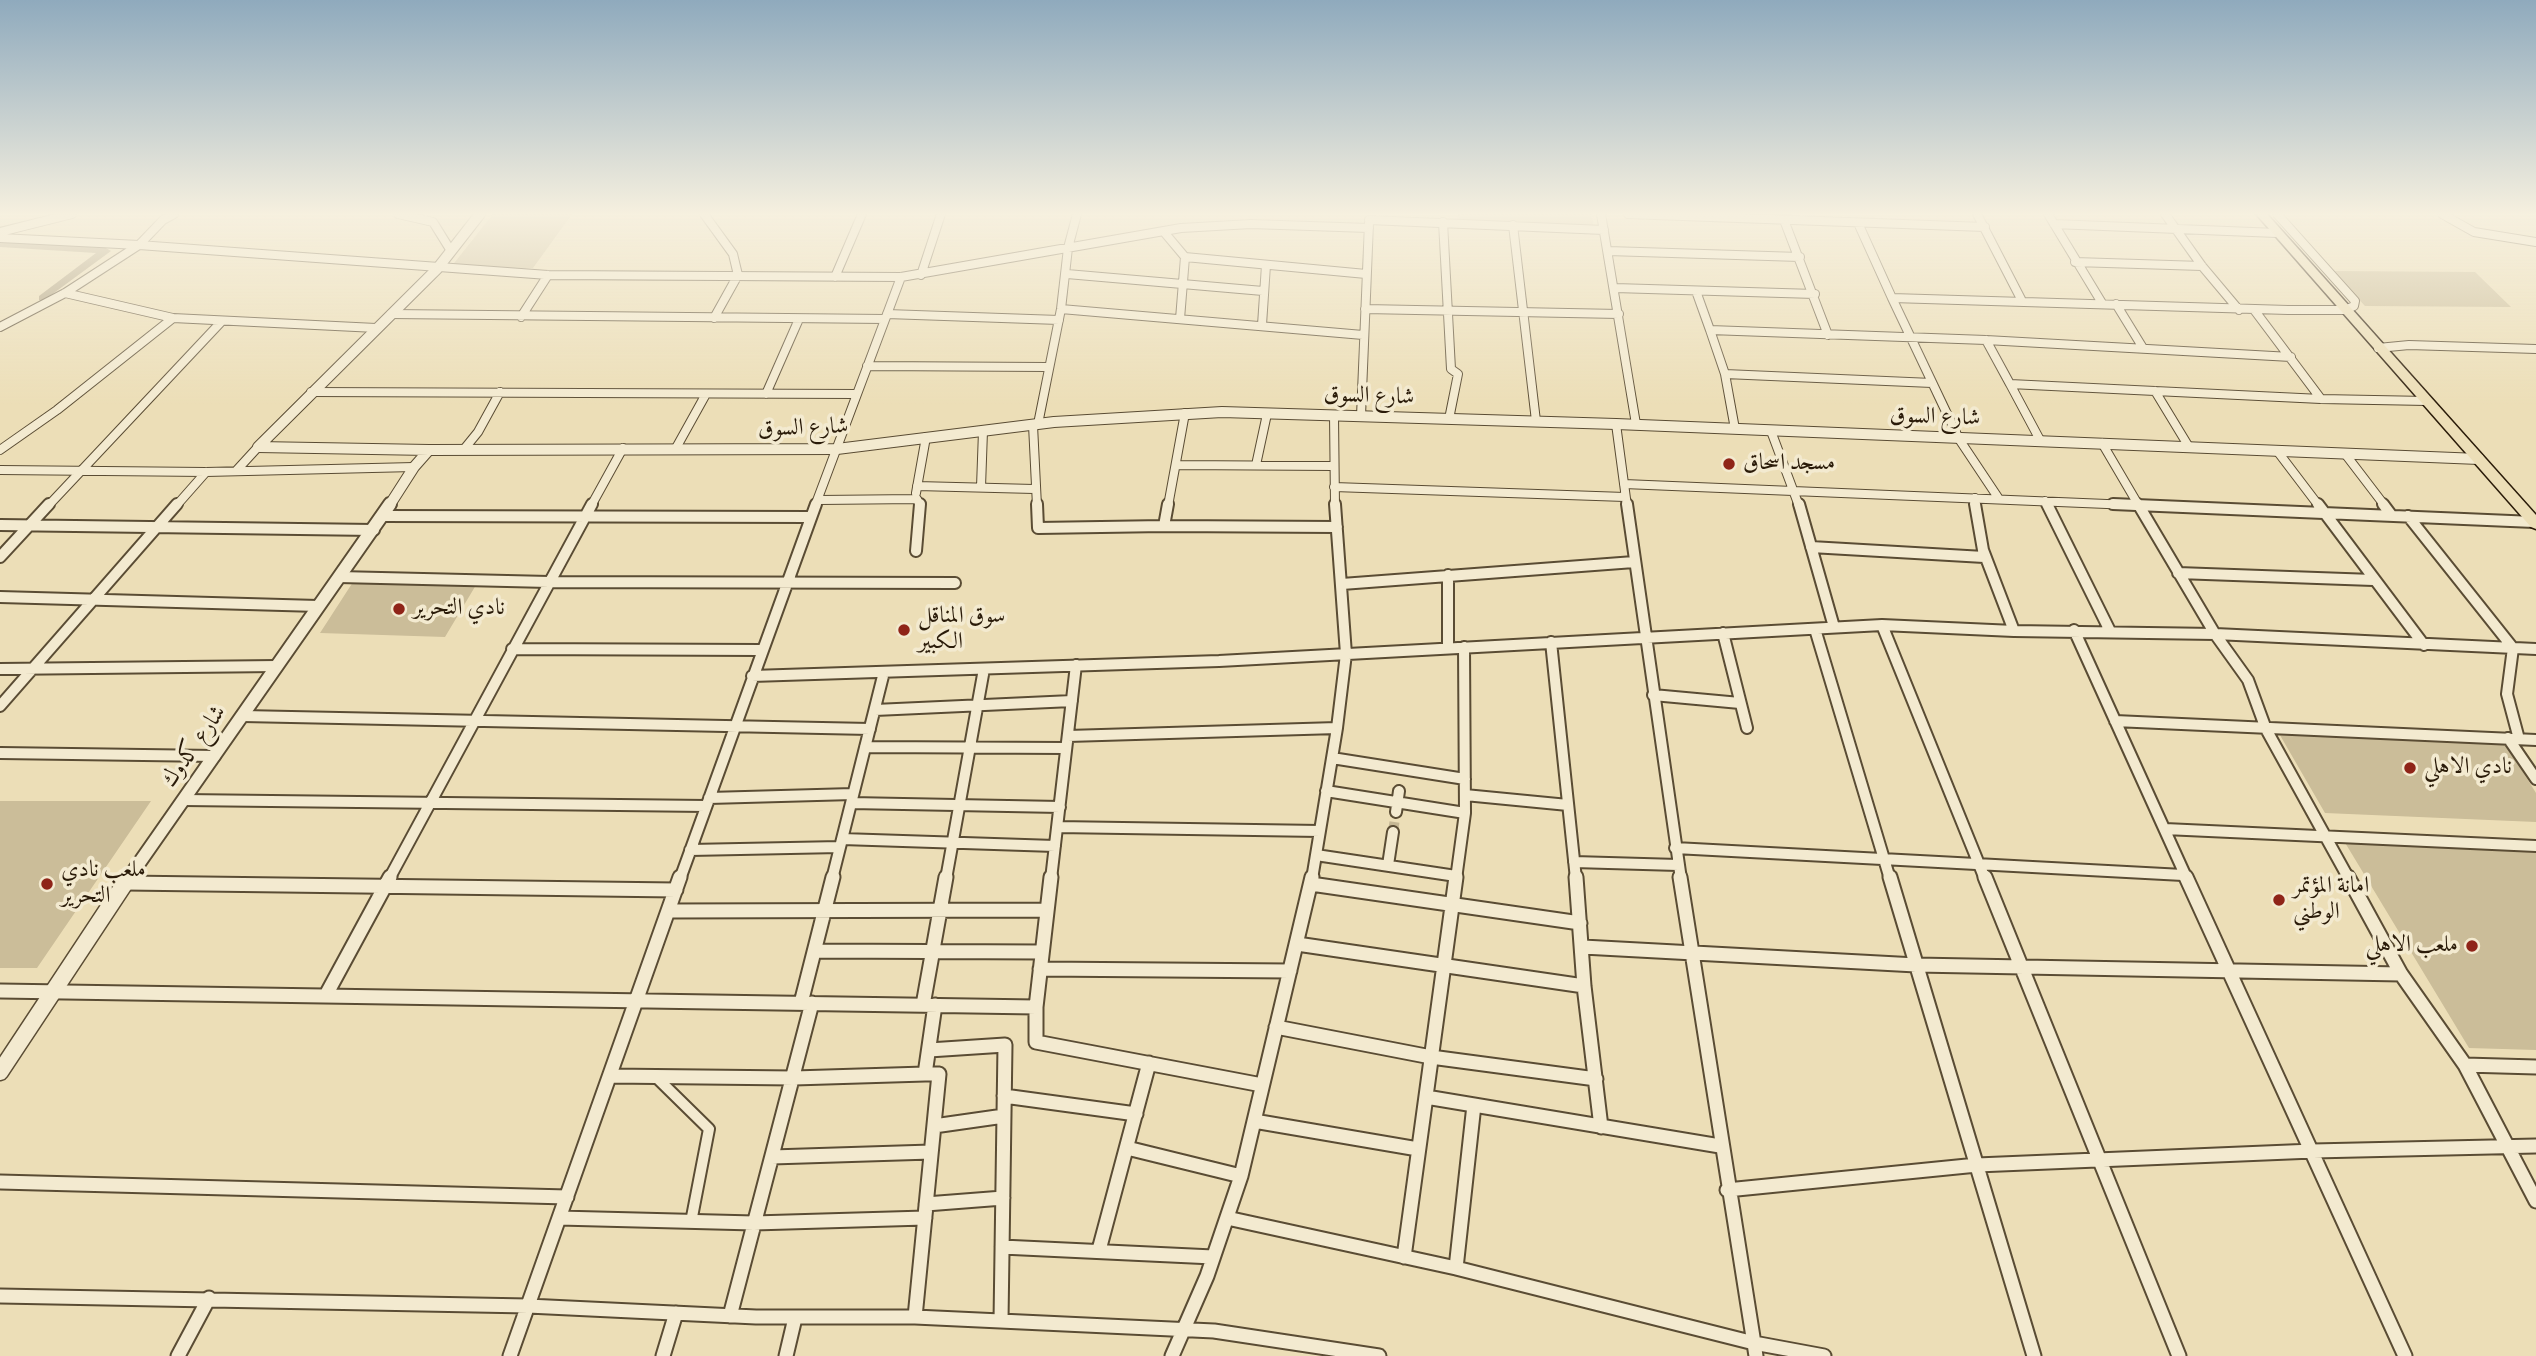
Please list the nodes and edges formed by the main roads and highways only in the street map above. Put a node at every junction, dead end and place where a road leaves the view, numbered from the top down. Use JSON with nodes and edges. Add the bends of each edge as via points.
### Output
{"nodes":[{"id":1,"x":2316,"y":277,"type":"edge"},
{"id":2,"x":2535,"y":523,"type":"edge"}],
"edges":[{"from":1,"to":2,"type":"main road"}]}
